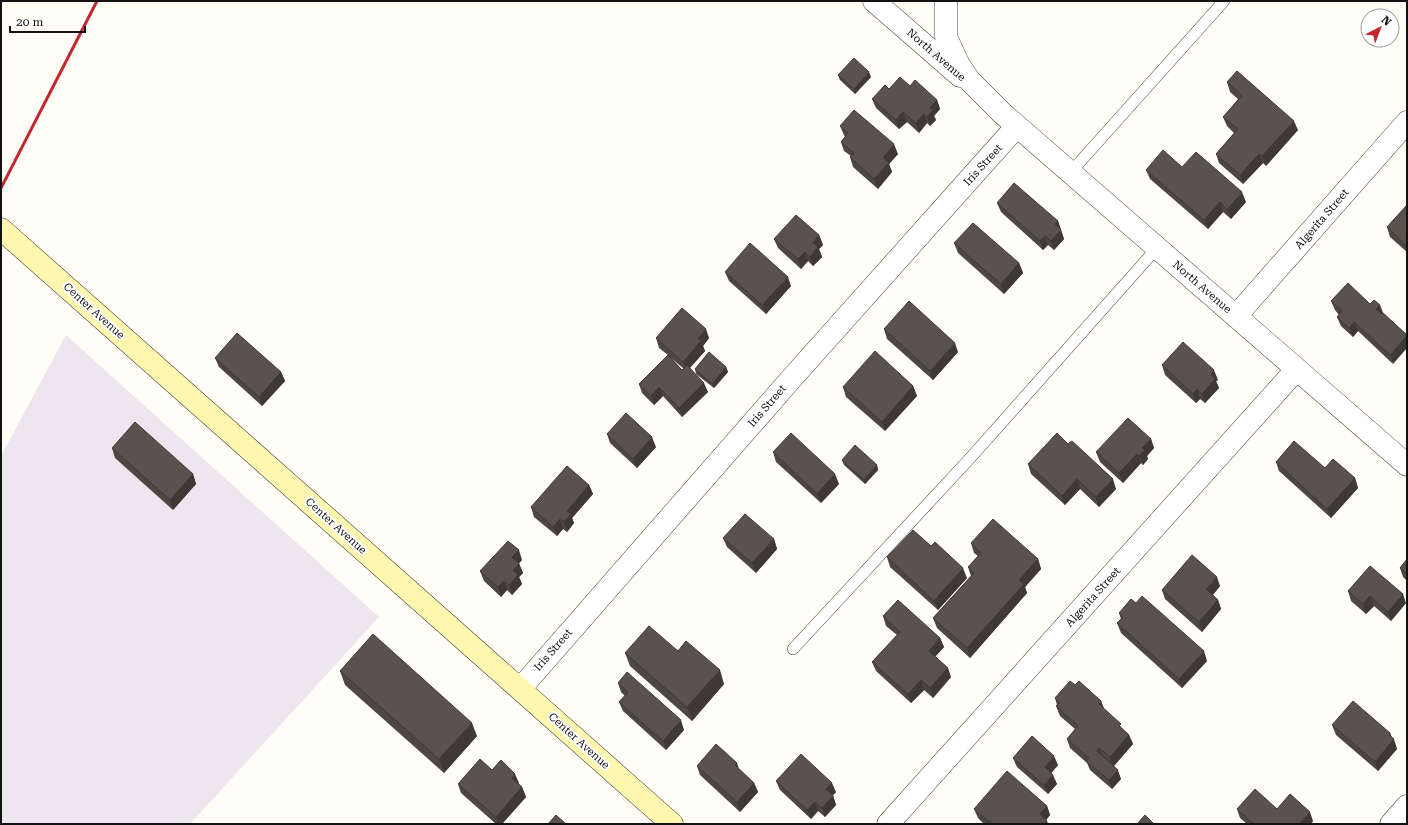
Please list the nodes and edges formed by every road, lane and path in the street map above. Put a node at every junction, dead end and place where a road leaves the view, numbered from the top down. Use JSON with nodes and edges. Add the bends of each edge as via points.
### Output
{"nodes":[{"id":1,"x":874,"y":1,"type":"edge"},
{"id":2,"x":946,"y":1,"type":"edge"},
{"id":3,"x":1224,"y":1,"type":"edge"},
{"id":4,"x":997,"y":109,"type":"junction"},
{"id":5,"x":1407,"y":122,"type":"edge"},
{"id":6,"x":1017,"y":126,"type":"junction"},
{"id":7,"x":1070,"y":173,"type":"junction"},
{"id":8,"x":1,"y":229,"type":"edge"},
{"id":9,"x":1157,"y":248,"type":"junction"},
{"id":10,"x":1236,"y":316,"type":"junction"},
{"id":11,"x":1296,"y":370,"type":"junction"},
{"id":12,"x":1406,"y":462,"type":"edge"},
{"id":13,"x":793,"y":649,"type":"dead end"},
{"id":14,"x":520,"y":689,"type":"junction"},
{"id":15,"x":1407,"y":806,"type":"edge"},
{"id":16,"x":672,"y":824,"type":"edge"},
{"id":17,"x":888,"y":824,"type":"edge"},
{"id":18,"x":1391,"y":824,"type":"edge"}],
"edges":[{"from":1,"to":4,"type":"street","name":"North Avenue"},
{"from":2,"to":4,"type":"street","name":"North Avenue","via":[[946,37],[959,65],[970,81]]},
{"from":3,"to":7,"type":"lane"},
{"from":4,"to":6,"type":"street","name":"North Avenue"},
{"from":5,"to":10,"type":"street","name":"Algerita Street"},
{"from":6,"to":7,"type":"street","name":"North Avenue"},
{"from":6,"to":14,"type":"street","name":"Iris Street"},
{"from":7,"to":9,"type":"street","name":"North Avenue"},
{"from":8,"to":14,"type":"street","name":"Center Avenue"},
{"from":9,"to":10,"type":"street","name":"North Avenue"},
{"from":9,"to":13,"type":"lane","via":[[973,455]]},
{"from":10,"to":11,"type":"street","name":"North Avenue"},
{"from":11,"to":12,"type":"street","name":"North Avenue"},
{"from":11,"to":17,"type":"street","name":"Algerita Street"},
{"from":14,"to":16,"type":"street","name":"Center Avenue"},
{"from":15,"to":18,"type":"street"}]}
